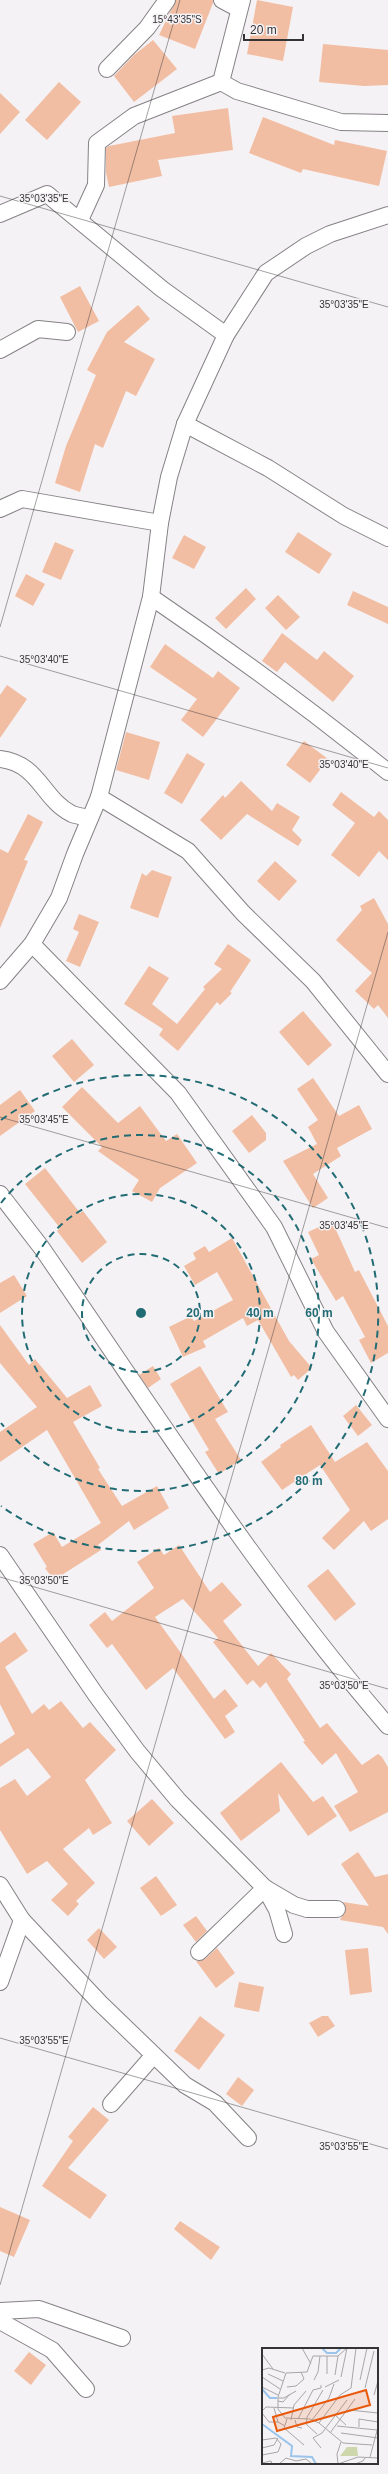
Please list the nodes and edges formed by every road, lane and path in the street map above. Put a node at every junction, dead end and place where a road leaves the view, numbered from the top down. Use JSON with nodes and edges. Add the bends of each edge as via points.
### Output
{"nodes":[{"id":1,"x":167,"y":0,"type":"edge"},
{"id":2,"x":222,"y":0,"type":"edge"},
{"id":3,"x":240,"y":5,"type":"edge"},
{"id":4,"x":107,"y":69,"type":"dead end"},
{"id":5,"x":221,"y":82,"type":"junction"},
{"id":6,"x":388,"y":122,"type":"edge"},
{"id":7,"x":0,"y":214,"type":"edge"},
{"id":8,"x":388,"y":215,"type":"edge"},
{"id":9,"x":80,"y":220,"type":"junction"},
{"id":10,"x":67,"y":332,"type":"dead end"},
{"id":11,"x":226,"y":334,"type":"junction"},
{"id":12,"x":0,"y":350,"type":"edge"},
{"id":13,"x":185,"y":424,"type":"junction"},
{"id":14,"x":0,"y":509,"type":"edge"},
{"id":15,"x":160,"y":523,"type":"junction"},
{"id":16,"x":388,"y":538,"type":"edge"},
{"id":17,"x":151,"y":597,"type":"junction"},
{"id":18,"x":0,"y":759,"type":"edge"},
{"id":19,"x":388,"y":772,"type":"edge"},
{"id":20,"x":99,"y":797,"type":"junction"},
{"id":21,"x":90,"y":818,"type":"junction"},
{"id":22,"x":32,"y":944,"type":"junction"},
{"id":23,"x":0,"y":981,"type":"edge"},
{"id":24,"x":388,"y":1074,"type":"edge"},
{"id":25,"x":0,"y":1194,"type":"edge"},
{"id":26,"x":388,"y":1419,"type":"edge"},
{"id":27,"x":0,"y":1555,"type":"edge"},
{"id":28,"x":388,"y":1726,"type":"edge"},
{"id":29,"x":0,"y":1885,"type":"edge"},
{"id":30,"x":265,"y":1888,"type":"junction"},
{"id":31,"x":337,"y":1909,"type":"dead end"},
{"id":32,"x":22,"y":1920,"type":"junction"},
{"id":33,"x":284,"y":1934,"type":"dead end"},
{"id":34,"x":199,"y":1952,"type":"dead end"},
{"id":35,"x":0,"y":1982,"type":"edge"},
{"id":36,"x":153,"y":2056,"type":"junction"},
{"id":37,"x":111,"y":2104,"type":"dead end"},
{"id":38,"x":248,"y":2138,"type":"dead end"},
{"id":39,"x":0,"y":2311,"type":"edge"},
{"id":40,"x":0,"y":2321,"type":"edge"},
{"id":41,"x":122,"y":2338,"type":"dead end"},
{"id":42,"x":86,"y":2389,"type":"dead end"}],
"edges":[{"from":1,"to":4,"type":"street","via":[[147,28]]},
{"from":2,"to":3,"type":"street"},
{"from":3,"to":5,"type":"street"},
{"from":5,"to":6,"type":"street","via":[[237,91],[341,122]]},
{"from":5,"to":9,"type":"street","via":[[134,116],[97,143],[96,185]]},
{"from":7,"to":9,"type":"street","via":[[47,194]]},
{"from":8,"to":11,"type":"street","via":[[330,234],[306,246],[266,273]]},
{"from":9,"to":11,"type":"street","via":[[162,289]]},
{"from":10,"to":12,"type":"street","via":[[38,329]]},
{"from":11,"to":13,"type":"street"},
{"from":13,"to":15,"type":"street","via":[[169,478]]},
{"from":13,"to":16,"type":"street","via":[[268,468],[344,516]]},
{"from":14,"to":15,"type":"street","via":[[22,499]]},
{"from":15,"to":17,"type":"street"},
{"from":17,"to":19,"type":"street","via":[[335,729]]},
{"from":17,"to":20,"type":"street"},
{"from":18,"to":21,"type":"street","via":[[25,766],[59,804],[72,814]]},
{"from":20,"to":21,"type":"street"},
{"from":20,"to":24,"type":"street","via":[[188,851],[243,913],[313,981]]},
{"from":21,"to":22,"type":"street","via":[[60,898]]},
{"from":22,"to":23,"type":"street"},
{"from":22,"to":26,"type":"street","via":[[178,1093],[274,1227],[326,1332]]},
{"from":25,"to":28,"type":"street","via":[[41,1247],[286,1601],[336,1666]]},
{"from":27,"to":30,"type":"street","via":[[137,1750],[178,1800]]},
{"from":29,"to":32,"type":"street"},
{"from":30,"to":31,"type":"street","via":[[294,1905],[307,1909]]},
{"from":30,"to":33,"type":"street","via":[[277,1910]]},
{"from":30,"to":34,"type":"street"},
{"from":32,"to":35,"type":"street"},
{"from":32,"to":36,"type":"street"},
{"from":36,"to":37,"type":"street"},
{"from":36,"to":38,"type":"street","via":[[184,2085],[215,2103]]},
{"from":39,"to":41,"type":"street","via":[[39,2309]]},
{"from":40,"to":42,"type":"street","via":[[52,2350]]}]}
